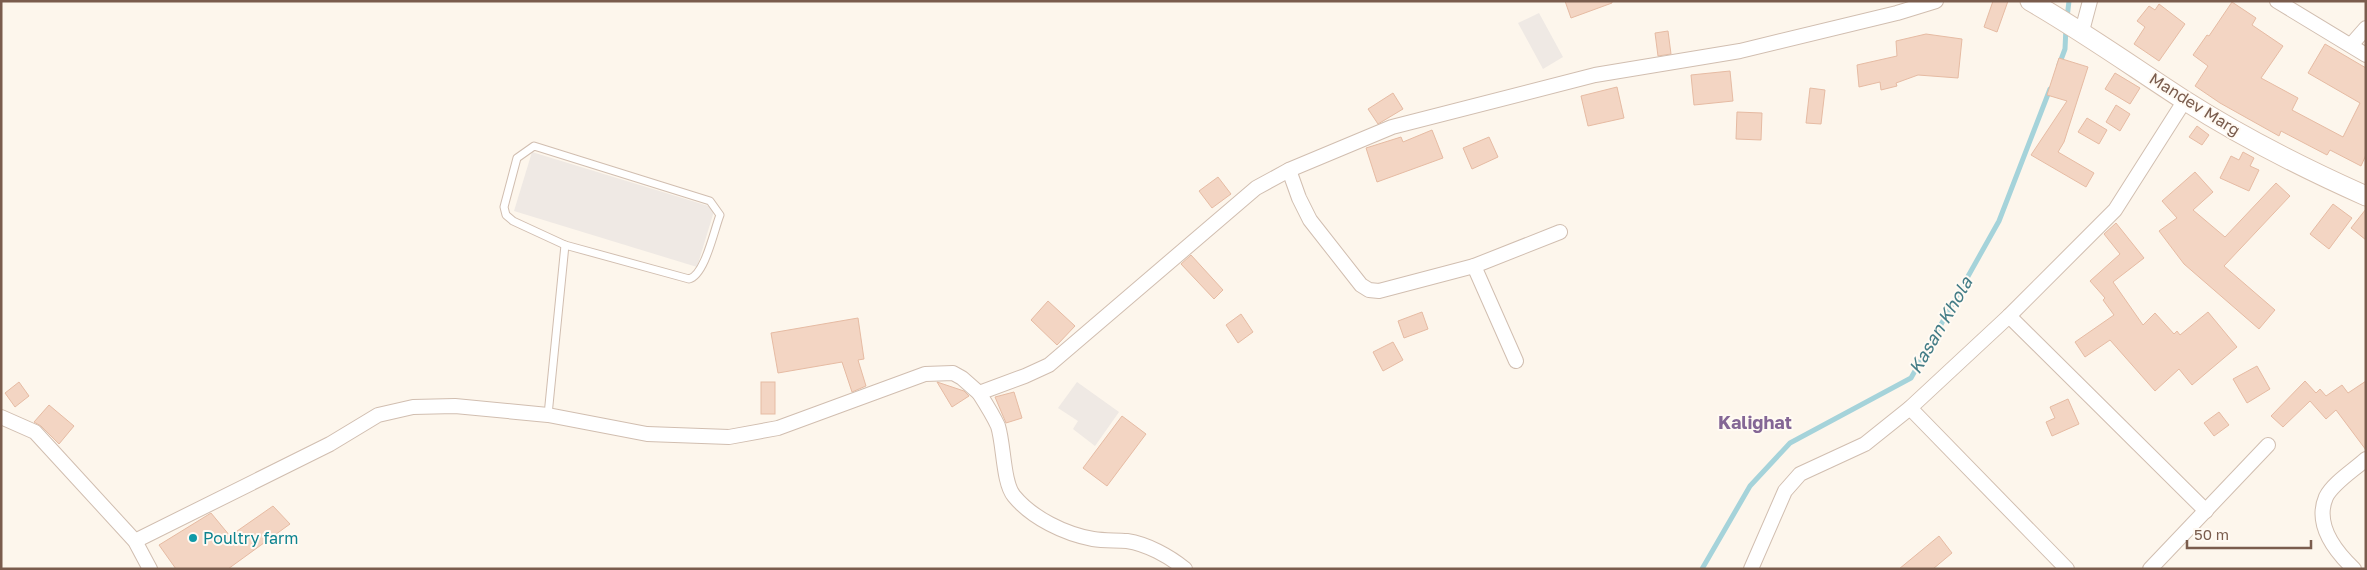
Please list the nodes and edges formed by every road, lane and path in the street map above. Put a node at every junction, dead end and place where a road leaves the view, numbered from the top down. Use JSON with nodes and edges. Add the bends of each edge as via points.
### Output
{"nodes":[{"id":1,"x":1936,"y":1,"type":"edge"},
{"id":2,"x":2030,"y":1,"type":"edge"},
{"id":3,"x":2090,"y":1,"type":"edge"},
{"id":4,"x":2276,"y":1,"type":"edge"},
{"id":5,"x":2077,"y":28,"type":"junction"},
{"id":6,"x":2366,"y":28,"type":"edge"},
{"id":7,"x":2351,"y":45,"type":"junction"},
{"id":8,"x":2366,"y":54,"type":"edge"},
{"id":9,"x":2185,"y":100,"type":"junction"},
{"id":10,"x":1289,"y":170,"type":"junction"},
{"id":11,"x":2366,"y":196,"type":"edge"},
{"id":12,"x":1560,"y":232,"type":"dead end"},
{"id":13,"x":565,"y":244,"type":"junction"},
{"id":14,"x":1474,"y":266,"type":"junction"},
{"id":15,"x":2009,"y":316,"type":"junction"},
{"id":16,"x":1516,"y":361,"type":"dead end"},
{"id":17,"x":979,"y":394,"type":"junction"},
{"id":18,"x":1910,"y":408,"type":"junction"},
{"id":19,"x":548,"y":415,"type":"junction"},
{"id":20,"x":1,"y":416,"type":"edge"},
{"id":21,"x":2268,"y":445,"type":"dead end"},
{"id":22,"x":2366,"y":459,"type":"edge"},
{"id":23,"x":2206,"y":510,"type":"junction"},
{"id":24,"x":135,"y":541,"type":"junction"},
{"id":25,"x":150,"y":569,"type":"edge"},
{"id":26,"x":1185,"y":569,"type":"edge"},
{"id":27,"x":1751,"y":569,"type":"edge"},
{"id":28,"x":2067,"y":569,"type":"edge"},
{"id":29,"x":2150,"y":569,"type":"edge"},
{"id":30,"x":2354,"y":569,"type":"edge"}],
"edges":[{"from":1,"to":10,"type":"street","via":[[1740,51],[1595,74],[1392,127]]},
{"from":2,"to":5,"type":"main road","name":"Mandev Marg"},
{"from":3,"to":5,"type":"street"},
{"from":4,"to":7,"type":"street"},
{"from":5,"to":9,"type":"main road","name":"Mandev Marg"},
{"from":6,"to":7,"type":"street"},
{"from":7,"to":8,"type":"street"},
{"from":9,"to":11,"type":"main road","name":"Mandev Marg","via":[[2271,150]]},
{"from":9,"to":15,"type":"street","via":[[2115,210]]},
{"from":10,"to":14,"type":"street","via":[[1310,220],[1361,285],[1369,290],[1379,291]]},
{"from":10,"to":17,"type":"street","via":[[1256,188],[1049,365]]},
{"from":12,"to":14,"type":"street"},
{"from":13,"to":13,"type":"lane","via":[[695,278],[702,269],[720,215],[710,201],[534,146],[518,158],[504,207],[506,215],[532,231]]},
{"from":13,"to":19,"type":"lane"},
{"from":14,"to":16,"type":"street"},
{"from":15,"to":18,"type":"street"},
{"from":15,"to":23,"type":"street"},
{"from":17,"to":19,"type":"street","via":[[953,373],[925,374],[778,428],[729,437],[647,434]]},
{"from":17,"to":26,"type":"street","via":[[998,426],[1008,488],[1014,497],[1036,515],[1064,531],[1152,549]]},
{"from":18,"to":27,"type":"street","via":[[1865,444],[1800,474],[1785,492]]},
{"from":18,"to":28,"type":"street"},
{"from":19,"to":24,"type":"street","via":[[455,406],[413,407],[378,415],[330,444]]},
{"from":20,"to":24,"type":"street","via":[[35,432]]},
{"from":21,"to":23,"type":"street"},
{"from":22,"to":30,"type":"street","via":[[2326,497],[2321,520],[2330,542]]},
{"from":23,"to":29,"type":"street"},
{"from":24,"to":25,"type":"street"}]}
